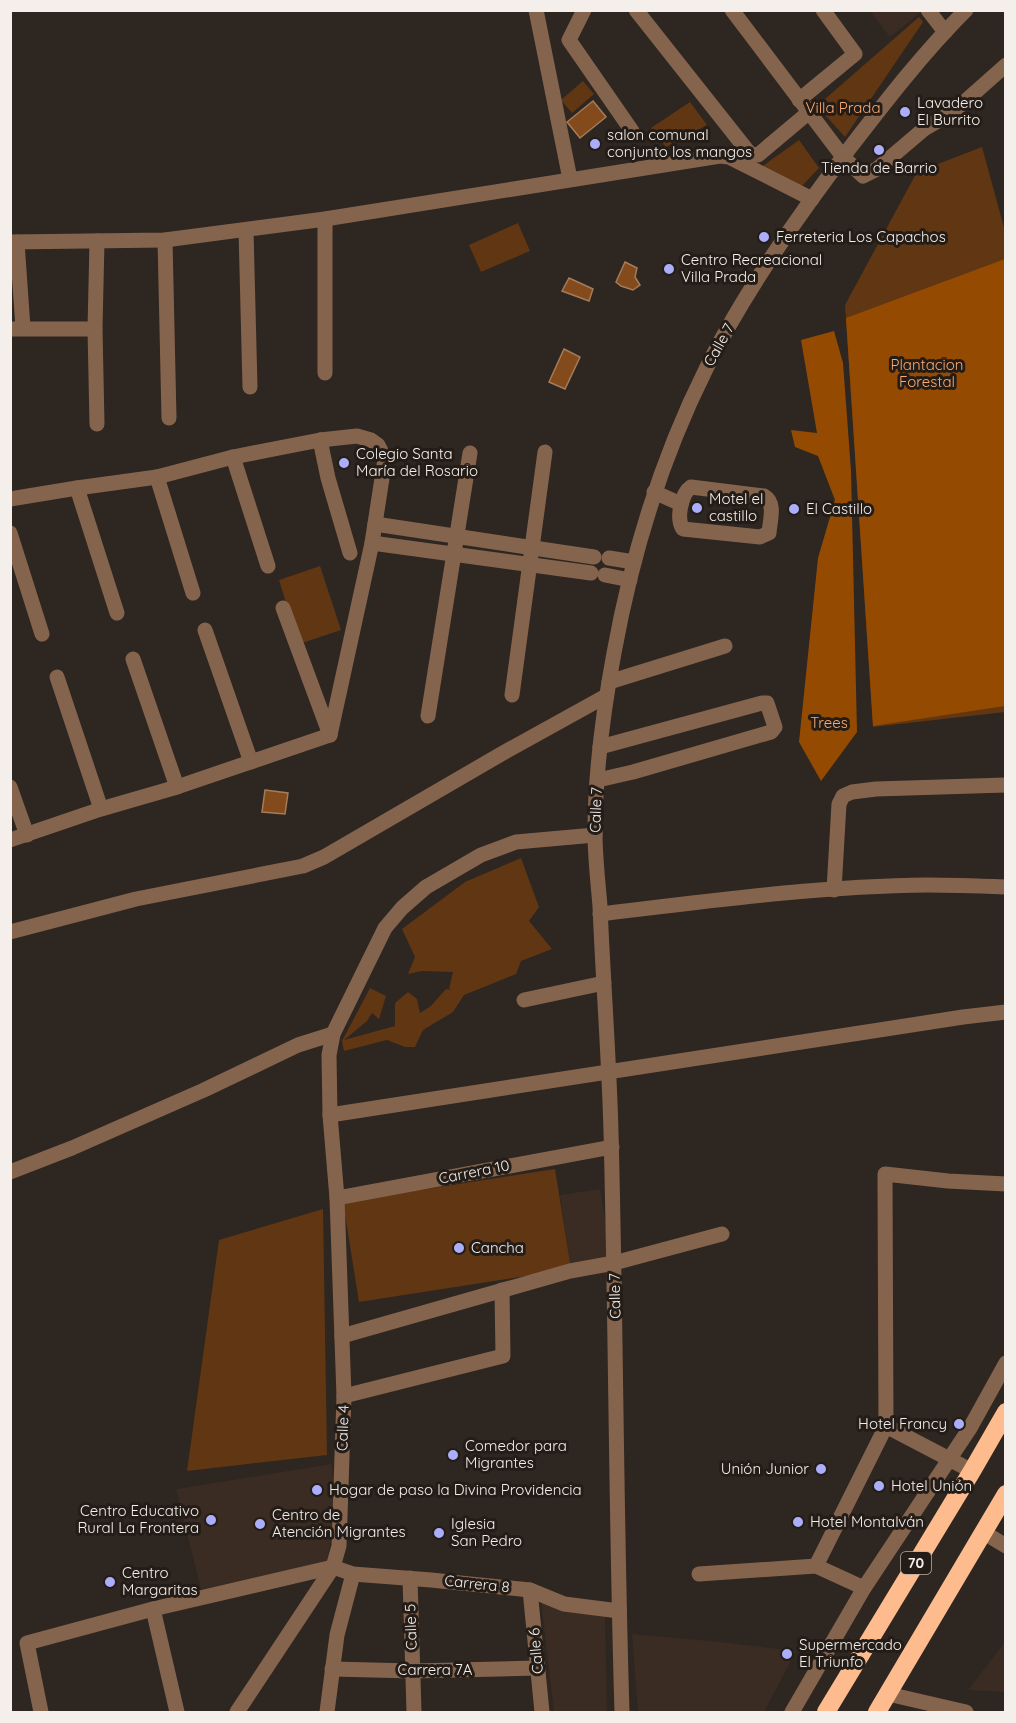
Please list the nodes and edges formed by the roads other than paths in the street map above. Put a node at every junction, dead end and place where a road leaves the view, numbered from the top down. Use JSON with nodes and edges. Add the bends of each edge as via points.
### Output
{"nodes":[{"id":1,"x":536,"y":10,"type":"edge"},
{"id":2,"x":584,"y":10,"type":"edge"},
{"id":3,"x":636,"y":10,"type":"edge"},
{"id":4,"x":732,"y":10,"type":"edge"},
{"id":5,"x":824,"y":10,"type":"edge"},
{"id":6,"x":928,"y":10,"type":"edge"},
{"id":7,"x":938,"y":10,"type":"edge"},
{"id":8,"x":966,"y":10,"type":"edge"},
{"id":9,"x":948,"y":28,"type":"junction"},
{"id":10,"x":1005,"y":65,"type":"edge"},
{"id":11,"x":799,"y":100,"type":"junction"},
{"id":12,"x":808,"y":113,"type":"junction"},
{"id":13,"x":632,"y":130,"type":"dead end"},
{"id":14,"x":843,"y":157,"type":"junction"},
{"id":15,"x":570,"y":179,"type":"junction"},
{"id":16,"x":812,"y":199,"type":"junction"},
{"id":17,"x":325,"y":219,"type":"junction"},
{"id":18,"x":246,"y":230,"type":"junction"},
{"id":19,"x":165,"y":240,"type":"junction"},
{"id":20,"x":97,"y":241,"type":"junction"},
{"id":21,"x":14,"y":242,"type":"edge"},
{"id":22,"x":17,"y":328,"type":"edge"},
{"id":23,"x":95,"y":329,"type":"junction"},
{"id":24,"x":325,"y":373,"type":"dead end"},
{"id":25,"x":250,"y":387,"type":"dead end"},
{"id":26,"x":169,"y":418,"type":"dead end"},
{"id":27,"x":98,"y":424,"type":"dead end"},
{"id":28,"x":320,"y":440,"type":"junction"},
{"id":29,"x":544,"y":452,"type":"dead end"},
{"id":30,"x":470,"y":453,"type":"dead end"},
{"id":31,"x":233,"y":457,"type":"junction"},
{"id":32,"x":157,"y":477,"type":"junction"},
{"id":33,"x":77,"y":488,"type":"junction"},
{"id":34,"x":654,"y":492,"type":"junction"},
{"id":35,"x":10,"y":499,"type":"edge"},
{"id":36,"x":681,"y":504,"type":"junction"},
{"id":37,"x":375,"y":524,"type":"junction"},
{"id":38,"x":10,"y":533,"type":"edge"},
{"id":39,"x":457,"y":537,"type":"junction"},
{"id":40,"x":372,"y":543,"type":"junction"},
{"id":41,"x":532,"y":548,"type":"junction"},
{"id":42,"x":350,"y":553,"type":"dead end"},
{"id":43,"x":454,"y":554,"type":"junction"},
{"id":44,"x":634,"y":562,"type":"junction"},
{"id":45,"x":530,"y":565,"type":"junction"},
{"id":46,"x":268,"y":566,"type":"dead end"},
{"id":47,"x":630,"y":580,"type":"junction"},
{"id":48,"x":193,"y":593,"type":"dead end"},
{"id":49,"x":283,"y":608,"type":"dead end"},
{"id":50,"x":117,"y":613,"type":"dead end"},
{"id":51,"x":205,"y":630,"type":"dead end"},
{"id":52,"x":42,"y":634,"type":"dead end"},
{"id":53,"x":725,"y":646,"type":"dead end"},
{"id":54,"x":133,"y":659,"type":"dead end"},
{"id":55,"x":57,"y":677,"type":"dead end"},
{"id":56,"x":608,"y":689,"type":"junction"},
{"id":57,"x":512,"y":695,"type":"dead end"},
{"id":58,"x":428,"y":716,"type":"dead end"},
{"id":59,"x":330,"y":735,"type":"junction"},
{"id":60,"x":600,"y":747,"type":"junction"},
{"id":61,"x":251,"y":762,"type":"junction"},
{"id":62,"x":598,"y":780,"type":"junction"},
{"id":63,"x":1005,"y":785,"type":"edge"},
{"id":64,"x":10,"y":787,"type":"edge"},
{"id":65,"x":177,"y":787,"type":"junction"},
{"id":66,"x":101,"y":809,"type":"junction"},
{"id":67,"x":27,"y":835,"type":"junction"},
{"id":68,"x":595,"y":835,"type":"junction"},
{"id":69,"x":10,"y":840,"type":"edge"},
{"id":70,"x":1005,"y":887,"type":"edge"},
{"id":71,"x":834,"y":890,"type":"junction"},
{"id":72,"x":600,"y":907,"type":"junction"},
{"id":73,"x":10,"y":932,"type":"edge"},
{"id":74,"x":604,"y":983,"type":"junction"},
{"id":75,"x":524,"y":1000,"type":"dead end"},
{"id":76,"x":1005,"y":1012,"type":"edge"},
{"id":77,"x":333,"y":1034,"type":"junction"},
{"id":78,"x":610,"y":1071,"type":"junction"},
{"id":79,"x":330,"y":1115,"type":"junction"},
{"id":80,"x":612,"y":1146,"type":"junction"},
{"id":81,"x":10,"y":1172,"type":"edge"},
{"id":82,"x":1005,"y":1184,"type":"edge"},
{"id":83,"x":337,"y":1198,"type":"junction"},
{"id":84,"x":722,"y":1234,"type":"dead end"},
{"id":85,"x":614,"y":1263,"type":"junction"},
{"id":86,"x":502,"y":1290,"type":"junction"},
{"id":87,"x":342,"y":1336,"type":"junction"},
{"id":88,"x":1005,"y":1363,"type":"edge"},
{"id":89,"x":344,"y":1396,"type":"junction"},
{"id":90,"x":1005,"y":1412,"type":"edge"},
{"id":91,"x":886,"y":1426,"type":"junction"},
{"id":92,"x":949,"y":1460,"type":"junction"},
{"id":93,"x":972,"y":1471,"type":"junction"},
{"id":94,"x":1005,"y":1494,"type":"edge"},
{"id":95,"x":983,"y":1532,"type":"junction"},
{"id":96,"x":1005,"y":1546,"type":"edge"},
{"id":97,"x":333,"y":1566,"type":"junction"},
{"id":98,"x":816,"y":1566,"type":"junction"},
{"id":99,"x":353,"y":1574,"type":"junction"},
{"id":100,"x":699,"y":1574,"type":"dead end"},
{"id":101,"x":410,"y":1578,"type":"junction"},
{"id":102,"x":864,"y":1587,"type":"junction"},
{"id":103,"x":530,"y":1590,"type":"junction"},
{"id":104,"x":153,"y":1610,"type":"junction"},
{"id":105,"x":619,"y":1611,"type":"junction"},
{"id":106,"x":537,"y":1668,"type":"junction"},
{"id":107,"x":332,"y":1669,"type":"junction"},
{"id":108,"x":413,"y":1671,"type":"junction"},
{"id":109,"x":888,"y":1694,"type":"junction"},
{"id":110,"x":41,"y":1713,"type":"edge"},
{"id":111,"x":177,"y":1713,"type":"edge"},
{"id":112,"x":237,"y":1713,"type":"edge"},
{"id":113,"x":327,"y":1713,"type":"edge"},
{"id":114,"x":414,"y":1713,"type":"edge"},
{"id":115,"x":542,"y":1713,"type":"edge"},
{"id":116,"x":622,"y":1713,"type":"edge"},
{"id":117,"x":792,"y":1713,"type":"edge"},
{"id":118,"x":826,"y":1713,"type":"edge"},
{"id":119,"x":877,"y":1713,"type":"edge"},
{"id":120,"x":966,"y":1713,"type":"edge"}],
"edges":[{"from":1,"to":15,"type":"street"},
{"from":2,"to":13,"type":"street","via":[[569,40]]},
{"from":3,"to":12,"type":"street","via":[[750,154],[758,154]]},
{"from":4,"to":11,"type":"street"},
{"from":5,"to":11,"type":"street","via":[[855,54]]},
{"from":6,"to":9,"type":"street"},
{"from":7,"to":9,"type":"street"},
{"from":8,"to":9,"type":"street","name":"Calle 7"},
{"from":9,"to":14,"type":"street","name":"Calle 7"},
{"from":10,"to":14,"type":"street","via":[[953,112],[924,129],[877,170],[863,176]]},
{"from":11,"to":12,"type":"street"},
{"from":12,"to":14,"type":"street"},
{"from":14,"to":16,"type":"street","name":"Calle 7"},
{"from":15,"to":16,"type":"street","via":[[720,156]]},
{"from":15,"to":17,"type":"street"},
{"from":16,"to":34,"type":"street","name":"Calle 7","via":[[715,350]]},
{"from":17,"to":18,"type":"street"},
{"from":17,"to":24,"type":"street"},
{"from":18,"to":19,"type":"street"},
{"from":18,"to":25,"type":"street"},
{"from":19,"to":20,"type":"street"},
{"from":19,"to":26,"type":"street"},
{"from":20,"to":21,"type":"street"},
{"from":20,"to":23,"type":"street"},
{"from":21,"to":22,"type":"street"},
{"from":22,"to":23,"type":"street"},
{"from":23,"to":27,"type":"street"},
{"from":28,"to":31,"type":"street"},
{"from":28,"to":37,"type":"street","via":[[357,436],[378,445],[385,459]]},
{"from":28,"to":42,"type":"street"},
{"from":29,"to":41,"type":"street"},
{"from":30,"to":39,"type":"street"},
{"from":31,"to":32,"type":"street"},
{"from":31,"to":46,"type":"street"},
{"from":32,"to":33,"type":"street"},
{"from":32,"to":48,"type":"street"},
{"from":33,"to":35,"type":"street"},
{"from":33,"to":50,"type":"street"},
{"from":34,"to":36,"type":"street"},
{"from":34,"to":44,"type":"street","name":"Calle 7"},
{"from":36,"to":36,"type":"street","via":[[679,524],[683,529],[760,537],[769,533],[772,505],[764,496],[691,487]]},
{"from":37,"to":39,"type":"street"},
{"from":37,"to":40,"type":"street"},
{"from":38,"to":52,"type":"street"},
{"from":39,"to":41,"type":"street"},
{"from":39,"to":43,"type":"street"},
{"from":40,"to":43,"type":"street"},
{"from":40,"to":59,"type":"street"},
{"from":41,"to":44,"type":"street"},
{"from":41,"to":45,"type":"street"},
{"from":43,"to":45,"type":"street"},
{"from":43,"to":58,"type":"street"},
{"from":44,"to":47,"type":"street","name":"Calle 7"},
{"from":45,"to":47,"type":"street"},
{"from":45,"to":57,"type":"street"},
{"from":47,"to":56,"type":"street","name":"Calle 7"},
{"from":49,"to":59,"type":"street"},
{"from":51,"to":61,"type":"street"},
{"from":53,"to":56,"type":"street"},
{"from":54,"to":65,"type":"street"},
{"from":55,"to":66,"type":"street"},
{"from":56,"to":60,"type":"street","name":"Calle 7"},
{"from":56,"to":73,"type":"street","via":[[303,866],[136,899]]},
{"from":59,"to":61,"type":"street"},
{"from":60,"to":62,"type":"street","name":"Calle 7"},
{"from":60,"to":62,"type":"street","via":[[762,703],[767,703],[775,727],[771,732]]},
{"from":61,"to":65,"type":"street"},
{"from":62,"to":68,"type":"street","name":"Calle 7"},
{"from":63,"to":71,"type":"street","via":[[876,789],[843,796],[838,804]]},
{"from":64,"to":67,"type":"street"},
{"from":65,"to":66,"type":"street"},
{"from":66,"to":67,"type":"street"},
{"from":67,"to":69,"type":"street"},
{"from":68,"to":72,"type":"street","name":"Calle 7"},
{"from":68,"to":77,"type":"street","name":"Calle 4","via":[[516,842],[481,855],[426,887],[385,928]]},
{"from":70,"to":71,"type":"street","via":[[928,885]]},
{"from":71,"to":72,"type":"street"},
{"from":72,"to":74,"type":"street","name":"Calle 7"},
{"from":74,"to":75,"type":"street"},
{"from":74,"to":78,"type":"street","name":"Calle 7"},
{"from":76,"to":78,"type":"street"},
{"from":77,"to":79,"type":"street","name":"Calle 4","via":[[329,1055]]},
{"from":77,"to":81,"type":"street","via":[[298,1045],[184,1099]]},
{"from":78,"to":79,"type":"street"},
{"from":78,"to":80,"type":"street","name":"Calle 7"},
{"from":79,"to":83,"type":"street","name":"Calle 4"},
{"from":80,"to":83,"type":"street","name":"Carrera 10"},
{"from":80,"to":85,"type":"street","name":"Calle 7"},
{"from":82,"to":91,"type":"street","via":[[885,1174]]},
{"from":83,"to":87,"type":"street","name":"Calle 4"},
{"from":84,"to":85,"type":"street"},
{"from":85,"to":86,"type":"street"},
{"from":85,"to":105,"type":"street","name":"Calle 7"},
{"from":86,"to":87,"type":"street"},
{"from":86,"to":89,"type":"street","via":[[503,1356]]},
{"from":87,"to":89,"type":"street","name":"Calle 4"},
{"from":88,"to":92,"type":"street"},
{"from":89,"to":97,"type":"street","name":"Calle 4","via":[[339,1546]]},
{"from":90,"to":93,"type":"highway","number":"70"},
{"from":91,"to":92,"type":"street"},
{"from":91,"to":98,"type":"street"},
{"from":92,"to":93,"type":"street"},
{"from":92,"to":102,"type":"street"},
{"from":93,"to":118,"type":"highway","number":"70"},
{"from":94,"to":95,"type":"highway"},
{"from":95,"to":96,"type":"street"},
{"from":95,"to":109,"type":"highway"},
{"from":97,"to":99,"type":"street","name":"Carrera 8"},
{"from":97,"to":104,"type":"street"},
{"from":97,"to":112,"type":"street","name":"Calle 4"},
{"from":98,"to":100,"type":"street"},
{"from":98,"to":102,"type":"street"},
{"from":99,"to":101,"type":"street","name":"Carrera 8"},
{"from":99,"to":107,"type":"street"},
{"from":101,"to":103,"type":"street","name":"Carrera 8"},
{"from":101,"to":108,"type":"street","name":"Calle 5"},
{"from":102,"to":117,"type":"street"},
{"from":103,"to":105,"type":"street","name":"Carrera 8","via":[[564,1604]]},
{"from":103,"to":106,"type":"street","name":"Calle 6"},
{"from":104,"to":110,"type":"street","via":[[27,1643]]},
{"from":104,"to":111,"type":"street"},
{"from":105,"to":116,"type":"street","name":"Calle 7"},
{"from":106,"to":108,"type":"street","name":"Carrera 7A"},
{"from":106,"to":115,"type":"street","name":"Calle 6"},
{"from":107,"to":108,"type":"street","name":"Carrera 7A"},
{"from":107,"to":113,"type":"street"},
{"from":108,"to":114,"type":"street","name":"Calle 5"},
{"from":109,"to":119,"type":"highway"},
{"from":109,"to":120,"type":"street"}]}
